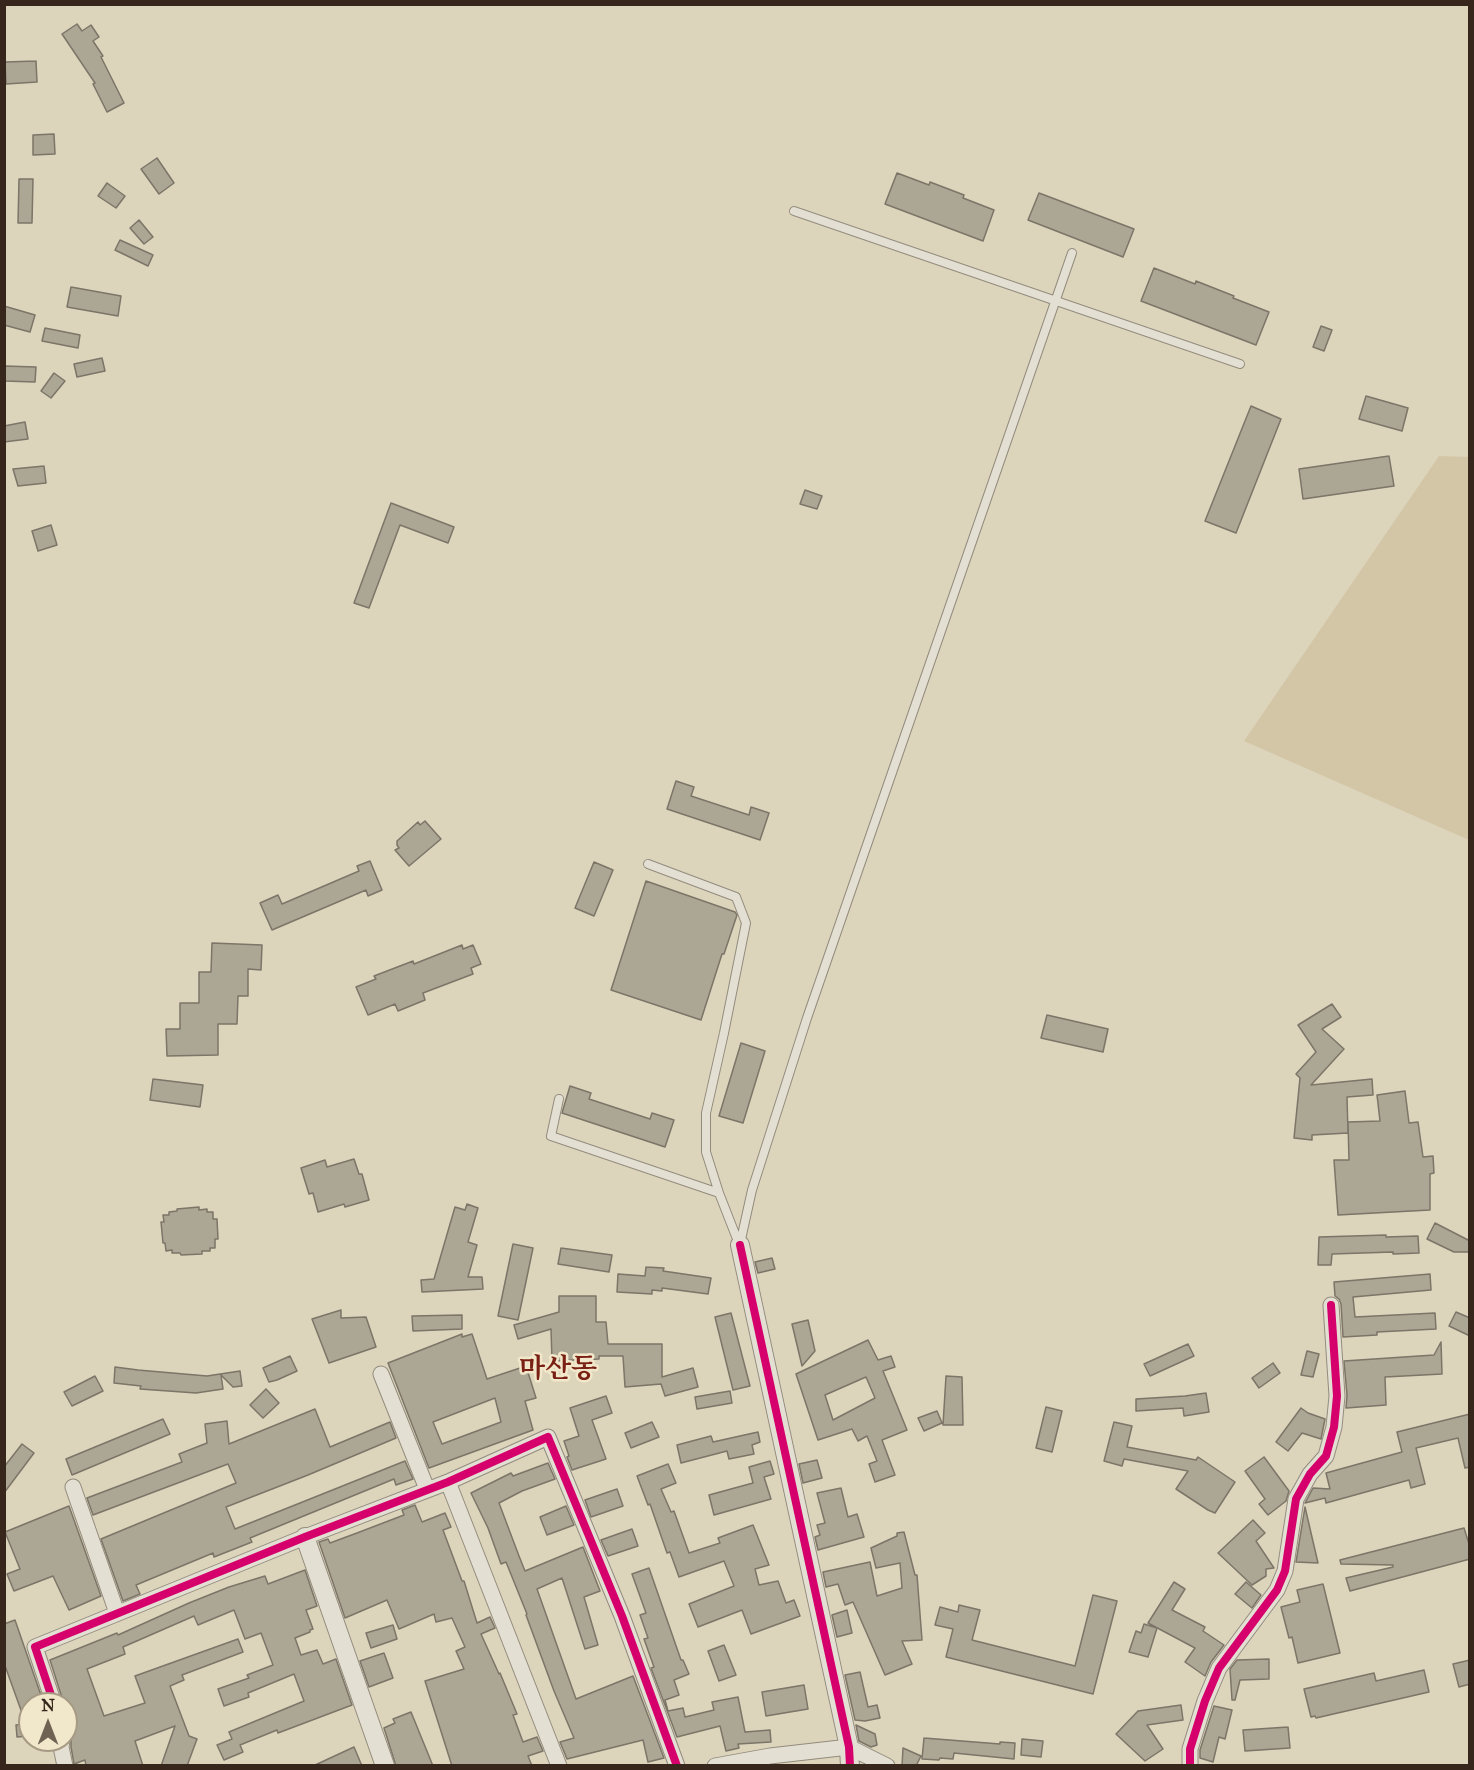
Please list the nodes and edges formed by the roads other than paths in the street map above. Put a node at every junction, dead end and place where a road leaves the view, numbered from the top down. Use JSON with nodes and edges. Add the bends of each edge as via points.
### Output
{"nodes":[{"id":1,"x":794,"y":211,"type":"dead end"},
{"id":2,"x":1072,"y":253,"type":"dead end"},
{"id":3,"x":1056,"y":301,"type":"junction"},
{"id":4,"x":1240,"y":364,"type":"dead end"},
{"id":5,"x":648,"y":864,"type":"dead end"},
{"id":6,"x":560,"y":1099,"type":"dead end"},
{"id":7,"x":719,"y":1193,"type":"junction"},
{"id":8,"x":740,"y":1245,"type":"junction"},
{"id":9,"x":1331,"y":1305,"type":"dead end"},
{"id":10,"x":381,"y":1374,"type":"dead end"},
{"id":11,"x":448,"y":1482,"type":"junction"},
{"id":12,"x":73,"y":1487,"type":"dead end"},
{"id":13,"x":427,"y":1489,"type":"junction"},
{"id":14,"x":305,"y":1537,"type":"junction"},
{"id":15,"x":117,"y":1613,"type":"junction"},
{"id":16,"x":50,"y":1692,"type":"edge"},
{"id":17,"x":849,"y":1756,"type":"edge"},
{"id":18,"x":385,"y":1766,"type":"edge"},
{"id":19,"x":559,"y":1766,"type":"edge"},
{"id":20,"x":677,"y":1766,"type":"edge"},
{"id":21,"x":715,"y":1766,"type":"edge"},
{"id":22,"x":886,"y":1766,"type":"edge"},
{"id":23,"x":1190,"y":1766,"type":"edge"}],
"edges":[{"from":1,"to":3,"type":"lane"},
{"from":2,"to":3,"type":"lane"},
{"from":3,"to":4,"type":"lane"},
{"from":3,"to":8,"type":"lane","via":[[811,1007],[752,1190]]},
{"from":5,"to":7,"type":"lane","via":[[736,897],[746,923],[706,1113],[706,1152]]},
{"from":6,"to":7,"type":"lane","via":[[551,1136]]},
{"from":7,"to":8,"type":"lane"},
{"from":8,"to":17,"type":"street"},
{"from":9,"to":23,"type":"street","via":[[1337,1396],[1326,1456],[1296,1499],[1285,1571],[1277,1590],[1219,1668],[1190,1749]]},
{"from":10,"to":13,"type":"street"},
{"from":11,"to":13,"type":"street"},
{"from":11,"to":19,"type":"street"},
{"from":11,"to":20,"type":"street","via":[[548,1437],[622,1616]]},
{"from":12,"to":15,"type":"street"},
{"from":13,"to":14,"type":"street"},
{"from":14,"to":15,"type":"street"},
{"from":14,"to":18,"type":"street"},
{"from":15,"to":16,"type":"street","via":[[35,1647]]},
{"from":17,"to":21,"type":"street","via":[[770,1756]]},
{"from":17,"to":22,"type":"street"}]}
